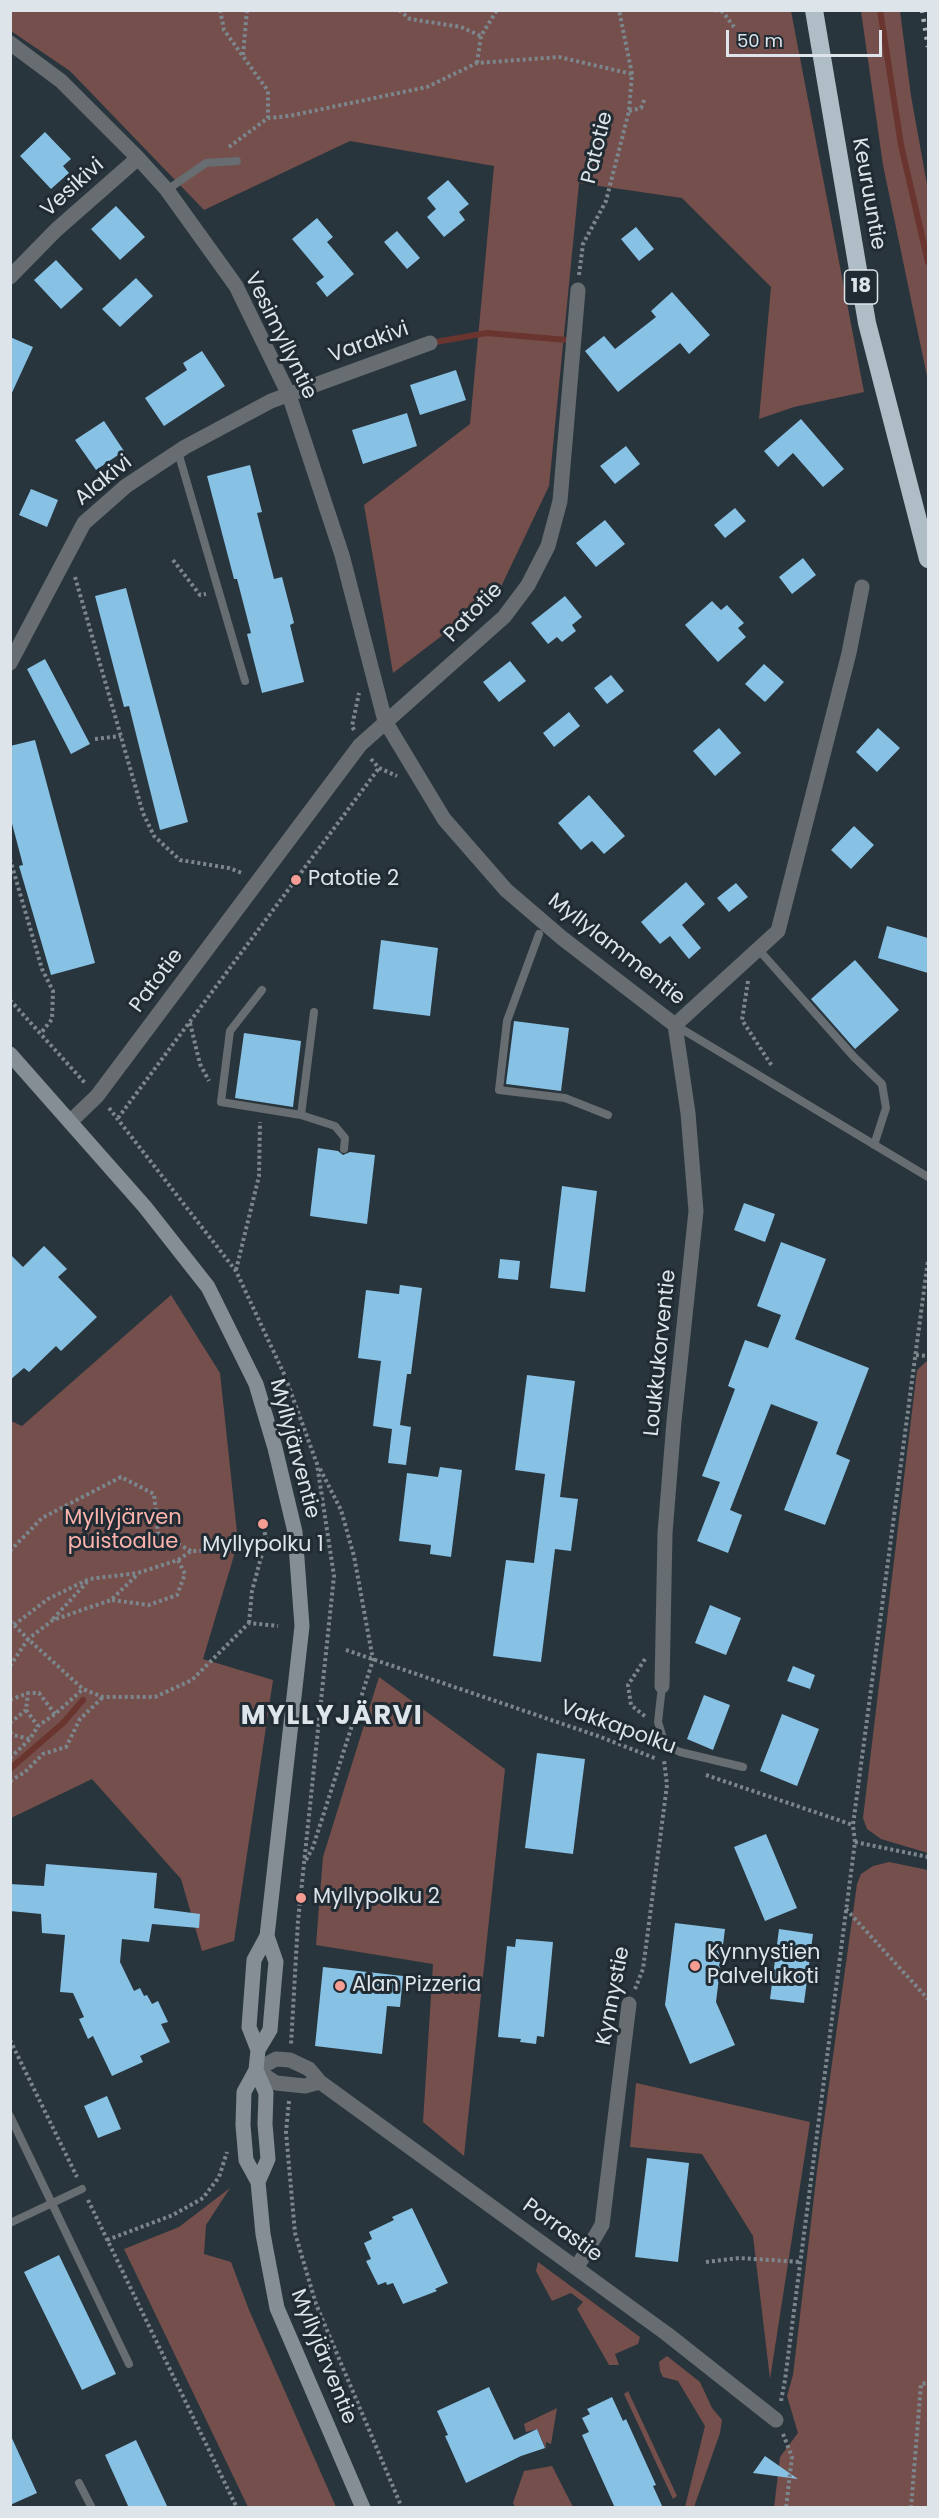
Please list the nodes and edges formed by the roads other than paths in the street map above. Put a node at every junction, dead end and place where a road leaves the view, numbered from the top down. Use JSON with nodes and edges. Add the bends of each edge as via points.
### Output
{"nodes":[{"id":1,"x":814,"y":10,"type":"edge"},
{"id":2,"x":10,"y":43,"type":"edge"},
{"id":3,"x":138,"y":158,"type":"junction"},
{"id":4,"x":237,"y":161,"type":"dead end"},
{"id":5,"x":167,"y":190,"type":"junction"},
{"id":6,"x":10,"y":277,"type":"edge"},
{"id":7,"x":578,"y":290,"type":"road end"},
{"id":8,"x":430,"y":343,"type":"dead end"},
{"id":9,"x":289,"y":395,"type":"junction"},
{"id":10,"x":178,"y":452,"type":"junction"},
{"id":11,"x":928,"y":559,"type":"edge"},
{"id":12,"x":862,"y":587,"type":"dead end"},
{"id":13,"x":10,"y":663,"type":"edge"},
{"id":14,"x":245,"y":681,"type":"dead end"},
{"id":15,"x":385,"y":721,"type":"junction"},
{"id":16,"x":539,"y":934,"type":"dead end"},
{"id":17,"x":760,"y":951,"type":"junction"},
{"id":18,"x":262,"y":990,"type":"dead end"},
{"id":19,"x":314,"y":1012,"type":"dead end"},
{"id":20,"x":675,"y":1025,"type":"junction"},
{"id":21,"x":10,"y":1054,"type":"edge"},
{"id":22,"x":608,"y":1114,"type":"dead end"},
{"id":23,"x":301,"y":1115,"type":"junction"},
{"id":24,"x":71,"y":1121,"type":"junction"},
{"id":25,"x":874,"y":1145,"type":"junction"},
{"id":26,"x":344,"y":1149,"type":"dead end"},
{"id":27,"x":928,"y":1177,"type":"edge"},
{"id":28,"x":662,"y":1686,"type":"joint"},
{"id":29,"x":744,"y":1767,"type":"dead end"},
{"id":30,"x":267,"y":1936,"type":"junction"},
{"id":31,"x":629,"y":2004,"type":"road end"},
{"id":32,"x":258,"y":2050,"type":"junction"},
{"id":33,"x":256,"y":2070,"type":"junction"},
{"id":34,"x":320,"y":2082,"type":"junction"},
{"id":35,"x":10,"y":2116,"type":"edge"},
{"id":36,"x":258,"y":2182,"type":"junction"},
{"id":37,"x":82,"y":2189,"type":"road end"},
{"id":38,"x":52,"y":2203,"type":"junction"},
{"id":39,"x":10,"y":2223,"type":"edge"},
{"id":40,"x":577,"y":2267,"type":"junction"},
{"id":41,"x":129,"y":2364,"type":"dead end"},
{"id":42,"x":776,"y":2420,"type":"road end"},
{"id":43,"x":79,"y":2483,"type":"dead end"},
{"id":44,"x":92,"y":2508,"type":"edge"},
{"id":45,"x":363,"y":2508,"type":"edge"}],
"edges":[{"from":1,"to":11,"type":"highway","name":"Keuruuntie","number":"18","via":[[867,323]]},
{"from":2,"to":3,"type":"street","name":"Vesimyllyntie","via":[[61,81]]},
{"from":3,"to":5,"type":"street","name":"Vesimyllyntie"},
{"from":3,"to":6,"type":"street","name":"Vesikivi","via":[[56,230]]},
{"from":4,"to":5,"type":"lane","via":[[206,163]]},
{"from":5,"to":9,"type":"street","name":"Vesimyllyntie","via":[[236,286]]},
{"from":7,"to":15,"type":"street","name":"Patotie","via":[[560,501],[548,546],[528,585],[504,617]]},
{"from":8,"to":9,"type":"street","name":"Varakivi"},
{"from":9,"to":10,"type":"street","name":"Alakivi"},
{"from":9,"to":15,"type":"street","name":"Vesimyllyntie","via":[[342,555]]},
{"from":10,"to":13,"type":"street","name":"Alakivi","via":[[126,486],[84,523]]},
{"from":10,"to":14,"type":"lane"},
{"from":12,"to":17,"type":"street","name":"Myllylammentie","via":[[849,653],[778,931]]},
{"from":15,"to":20,"type":"street","name":"Myllylammentie","via":[[444,819],[506,890]]},
{"from":15,"to":24,"type":"street","name":"Patotie","via":[[360,745],[97,1096]]},
{"from":16,"to":22,"type":"lane","via":[[507,1021],[499,1090],[565,1098]]},
{"from":17,"to":20,"type":"street","name":"Myllylammentie"},
{"from":17,"to":25,"type":"lane","via":[[882,1084],[886,1108]]},
{"from":18,"to":23,"type":"lane","via":[[230,1031],[220,1102]]},
{"from":19,"to":23,"type":"lane"},
{"from":20,"to":25,"type":"lane"},
{"from":20,"to":28,"type":"street","name":"Loukkukorventie","via":[[688,1113],[696,1211],[665,1533]]},
{"from":21,"to":24,"type":"main road","name":"Myllyjärventie"},
{"from":23,"to":26,"type":"lane","via":[[335,1126],[345,1138]]},
{"from":24,"to":30,"type":"main road","name":"Myllyjärventie","via":[[208,1287],[256,1384],[275,1448],[295,1532],[302,1626]]},
{"from":25,"to":27,"type":"lane"},
{"from":28,"to":29,"type":"lane","via":[[658,1722],[665,1745]]},
{"from":30,"to":32,"type":"main road","name":"Myllyjärventie","via":[[276,1962],[270,2030]]},
{"from":30,"to":32,"type":"main road","name":"Myllyjärventie","via":[[253,1970],[249,2027]]},
{"from":31,"to":40,"type":"street","name":"Kynnystie","via":[[602,2225]]},
{"from":32,"to":33,"type":"main road","name":"Myllyjärventie"},
{"from":33,"to":34,"type":"street","via":[[276,2083],[305,2086]]},
{"from":33,"to":34,"type":"street","name":"Porrastie","via":[[276,2059],[290,2060],[309,2069]]},
{"from":33,"to":36,"type":"main road","name":"Myllyjärventie","via":[[266,2093],[268,2159]]},
{"from":33,"to":36,"type":"main road","name":"Myllyjärventie","via":[[244,2092],[244,2135],[246,2160]]},
{"from":34,"to":40,"type":"street","name":"Porrastie"},
{"from":35,"to":38,"type":"lane"},
{"from":36,"to":45,"type":"main road","name":"Myllyjärventie","via":[[277,2308]]},
{"from":37,"to":38,"type":"lane"},
{"from":38,"to":39,"type":"lane"},
{"from":38,"to":41,"type":"lane"},
{"from":40,"to":42,"type":"street","name":"Porrastie"},
{"from":43,"to":44,"type":"lane"}]}
